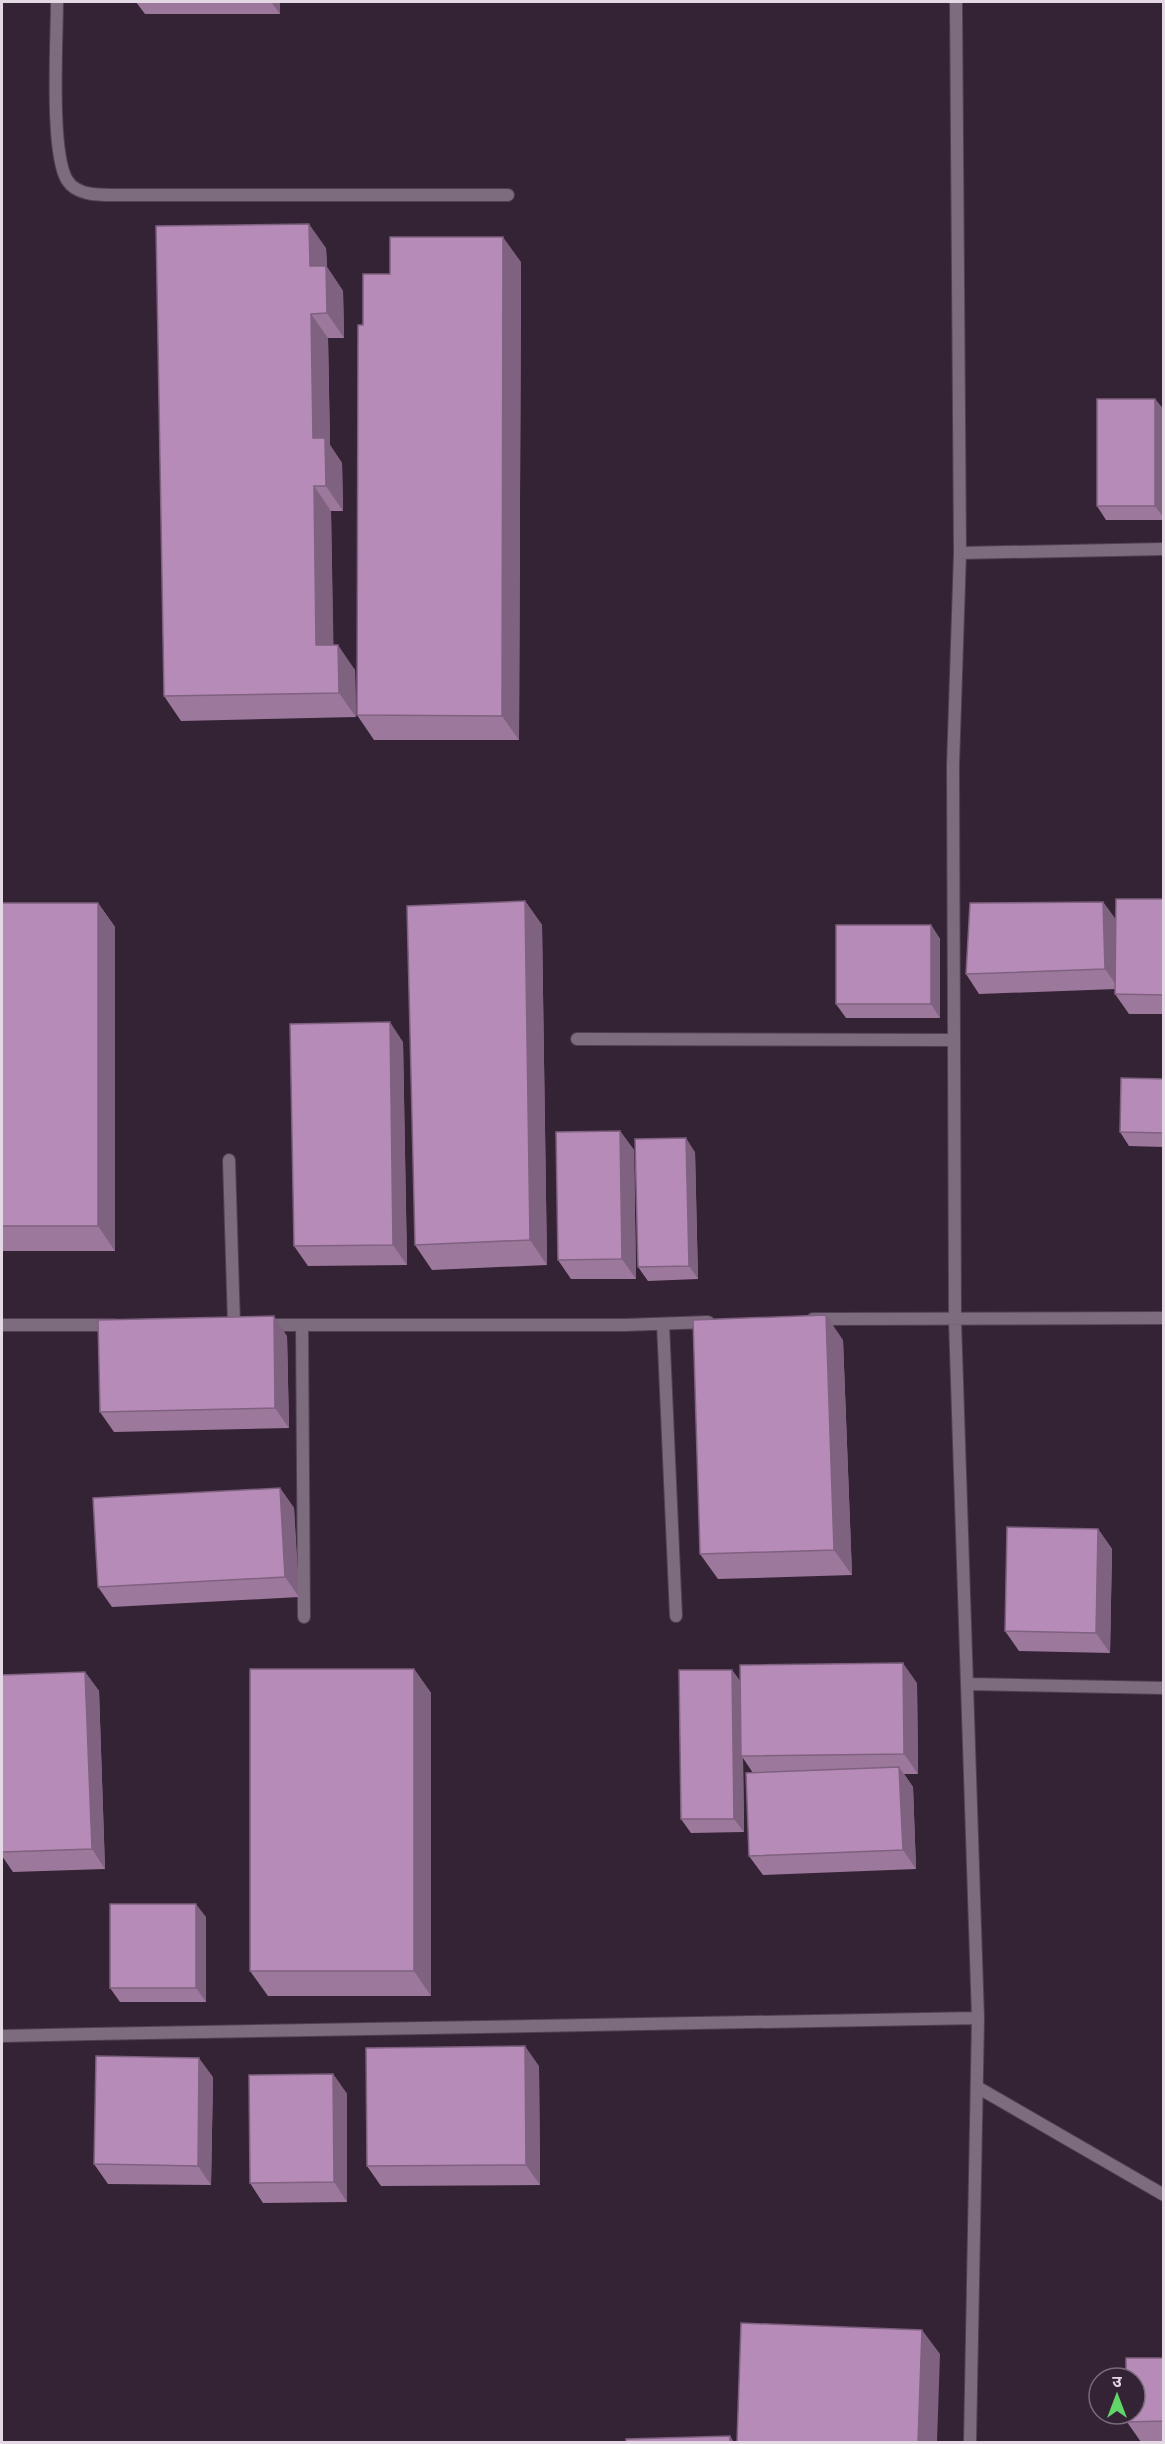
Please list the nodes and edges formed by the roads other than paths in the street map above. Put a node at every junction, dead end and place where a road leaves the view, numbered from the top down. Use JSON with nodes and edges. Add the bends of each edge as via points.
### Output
{"nodes":[{"id":1,"x":57,"y":2,"type":"edge"},
{"id":2,"x":956,"y":2,"type":"edge"},
{"id":3,"x":508,"y":195,"type":"dead end"},
{"id":4,"x":1164,"y":549,"type":"edge"},
{"id":5,"x":960,"y":553,"type":"junction"},
{"id":6,"x":577,"y":1039,"type":"dead end"},
{"id":7,"x":954,"y":1040,"type":"junction"},
{"id":8,"x":229,"y":1160,"type":"dead end"},
{"id":9,"x":1164,"y":1318,"type":"edge"},
{"id":10,"x":795,"y":1320,"type":"edge"},
{"id":11,"x":955,"y":1320,"type":"junction"},
{"id":12,"x":723,"y":1322,"type":"edge"},
{"id":13,"x":663,"y":1324,"type":"junction"},
{"id":14,"x":2,"y":1325,"type":"edge"},
{"id":15,"x":129,"y":1325,"type":"edge"},
{"id":16,"x":302,"y":1325,"type":"junction"},
{"id":17,"x":676,"y":1616,"type":"dead end"},
{"id":18,"x":304,"y":1617,"type":"dead end"},
{"id":19,"x":968,"y":1684,"type":"junction"},
{"id":20,"x":1164,"y":1688,"type":"edge"},
{"id":21,"x":978,"y":2018,"type":"junction"},
{"id":22,"x":2,"y":2036,"type":"edge"},
{"id":23,"x":977,"y":2087,"type":"junction"},
{"id":24,"x":1164,"y":2195,"type":"edge"},
{"id":25,"x":970,"y":2442,"type":"edge"}],
"edges":[{"from":1,"to":3,"type":"street","via":[[57,148],[67,180],[76,189],[113,195]]},
{"from":2,"to":5,"type":"street"},
{"from":4,"to":5,"type":"street"},
{"from":5,"to":7,"type":"street","via":[[953,765]]},
{"from":6,"to":7,"type":"street"},
{"from":7,"to":11,"type":"street"},
{"from":8,"to":16,"type":"street","via":[[239,1325]]},
{"from":9,"to":11,"type":"street"},
{"from":10,"to":11,"type":"street"},
{"from":11,"to":19,"type":"street"},
{"from":12,"to":13,"type":"street"},
{"from":13,"to":16,"type":"street"},
{"from":13,"to":17,"type":"street"},
{"from":14,"to":15,"type":"street"},
{"from":16,"to":18,"type":"street"},
{"from":19,"to":20,"type":"street"},
{"from":19,"to":21,"type":"street"},
{"from":21,"to":22,"type":"street"},
{"from":21,"to":23,"type":"street"},
{"from":23,"to":24,"type":"street"},
{"from":23,"to":25,"type":"street"}]}
